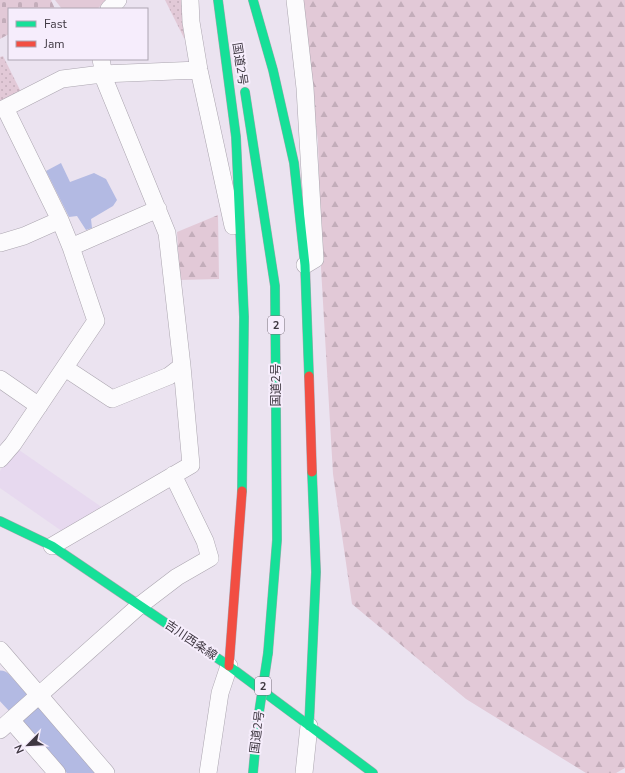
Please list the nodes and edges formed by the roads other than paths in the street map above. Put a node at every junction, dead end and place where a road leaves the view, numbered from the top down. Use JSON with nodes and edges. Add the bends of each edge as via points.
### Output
{"nodes":[{"id":1,"x":118,"y":0,"type":"edge"},
{"id":2,"x":190,"y":0,"type":"edge"},
{"id":3,"x":218,"y":0,"type":"edge"},
{"id":4,"x":253,"y":0,"type":"edge"},
{"id":5,"x":295,"y":0,"type":"edge"},
{"id":6,"x":110,"y":8,"type":"edge"},
{"id":7,"x":102,"y":67,"type":"edge"},
{"id":8,"x":199,"y":70,"type":"junction"},
{"id":9,"x":244,"y":85,"type":"dead end"},
{"id":10,"x":158,"y":210,"type":"junction"},
{"id":11,"x":60,"y":220,"type":"junction"},
{"id":12,"x":0,"y":243,"type":"edge"},
{"id":13,"x":71,"y":247,"type":"junction"},
{"id":14,"x":305,"y":265,"type":"junction"},
{"id":15,"x":244,"y":317,"type":"junction"},
{"id":16,"x":182,"y":366,"type":"junction"},
{"id":17,"x":65,"y":368,"type":"junction"},
{"id":18,"x":0,"y":379,"type":"edge"},
{"id":19,"x":39,"y":406,"type":"junction"},
{"id":20,"x":0,"y":459,"type":"edge"},
{"id":21,"x":173,"y":475,"type":"junction"},
{"id":22,"x":0,"y":521,"type":"edge"},
{"id":23,"x":52,"y":546,"type":"junction"},
{"id":24,"x":139,"y":606,"type":"junction"},
{"id":25,"x":0,"y":650,"type":"edge"},
{"id":26,"x":229,"y":666,"type":"junction"},
{"id":27,"x":39,"y":695,"type":"junction"},
{"id":28,"x":5,"y":725,"type":"edge"},
{"id":29,"x":309,"y":726,"type":"junction"},
{"id":30,"x":58,"y":773,"type":"edge"},
{"id":31,"x":106,"y":773,"type":"edge"},
{"id":32,"x":208,"y":773,"type":"edge"},
{"id":33,"x":253,"y":773,"type":"edge"},
{"id":34,"x":304,"y":773,"type":"edge"},
{"id":35,"x":373,"y":773,"type":"edge"}],
"edges":[{"from":1,"to":6,"type":"street"},
{"from":2,"to":8,"type":"street"},
{"from":3,"to":15,"type":"main road","via":[[236,137]]},
{"from":4,"to":14,"type":"main road","via":[[273,70],[294,163]]},
{"from":5,"to":14,"type":"street","via":[[306,104],[315,251],[315,259]]},
{"from":7,"to":8,"type":"street"},
{"from":7,"to":10,"type":"street"},
{"from":7,"to":11,"type":"street","via":[[62,80],[5,108]]},
{"from":8,"to":15,"type":"street","via":[[235,237]]},
{"from":9,"to":33,"type":"main road","name":"国道2号","number":"2","bridge":true,"via":[[275,286],[277,540],[268,653]]},
{"from":10,"to":13,"type":"street"},
{"from":10,"to":16,"type":"street","via":[[167,233]]},
{"from":11,"to":12,"type":"street","via":[[24,236]]},
{"from":11,"to":13,"type":"street"},
{"from":13,"to":17,"type":"street","via":[[96,321]]},
{"from":14,"to":29,"type":"main road","via":[[316,572]]},
{"from":15,"to":26,"type":"main road","via":[[242,495]]},
{"from":16,"to":17,"type":"street","via":[[169,376],[112,400]]},
{"from":16,"to":21,"type":"street","via":[[191,465]]},
{"from":17,"to":19,"type":"street"},
{"from":18,"to":19,"type":"street"},
{"from":19,"to":20,"type":"street"},
{"from":21,"to":23,"type":"street"},
{"from":21,"to":24,"type":"street","via":[[205,541],[210,558],[177,577]]},
{"from":22,"to":23,"type":"main road","name":"吉川西条線"},
{"from":23,"to":24,"type":"main road","name":"吉川西条線"},
{"from":24,"to":26,"type":"main road","name":"吉川西条線"},
{"from":24,"to":27,"type":"street"},
{"from":25,"to":27,"type":"street"},
{"from":26,"to":29,"type":"main road","name":"吉川西条線"},
{"from":26,"to":32,"type":"street","via":[[220,693]]},
{"from":27,"to":28,"type":"street"},
{"from":27,"to":31,"type":"street"},
{"from":28,"to":30,"type":"street"},
{"from":29,"to":34,"type":"street"},
{"from":29,"to":35,"type":"main road","name":"吉川西条線"}]}
